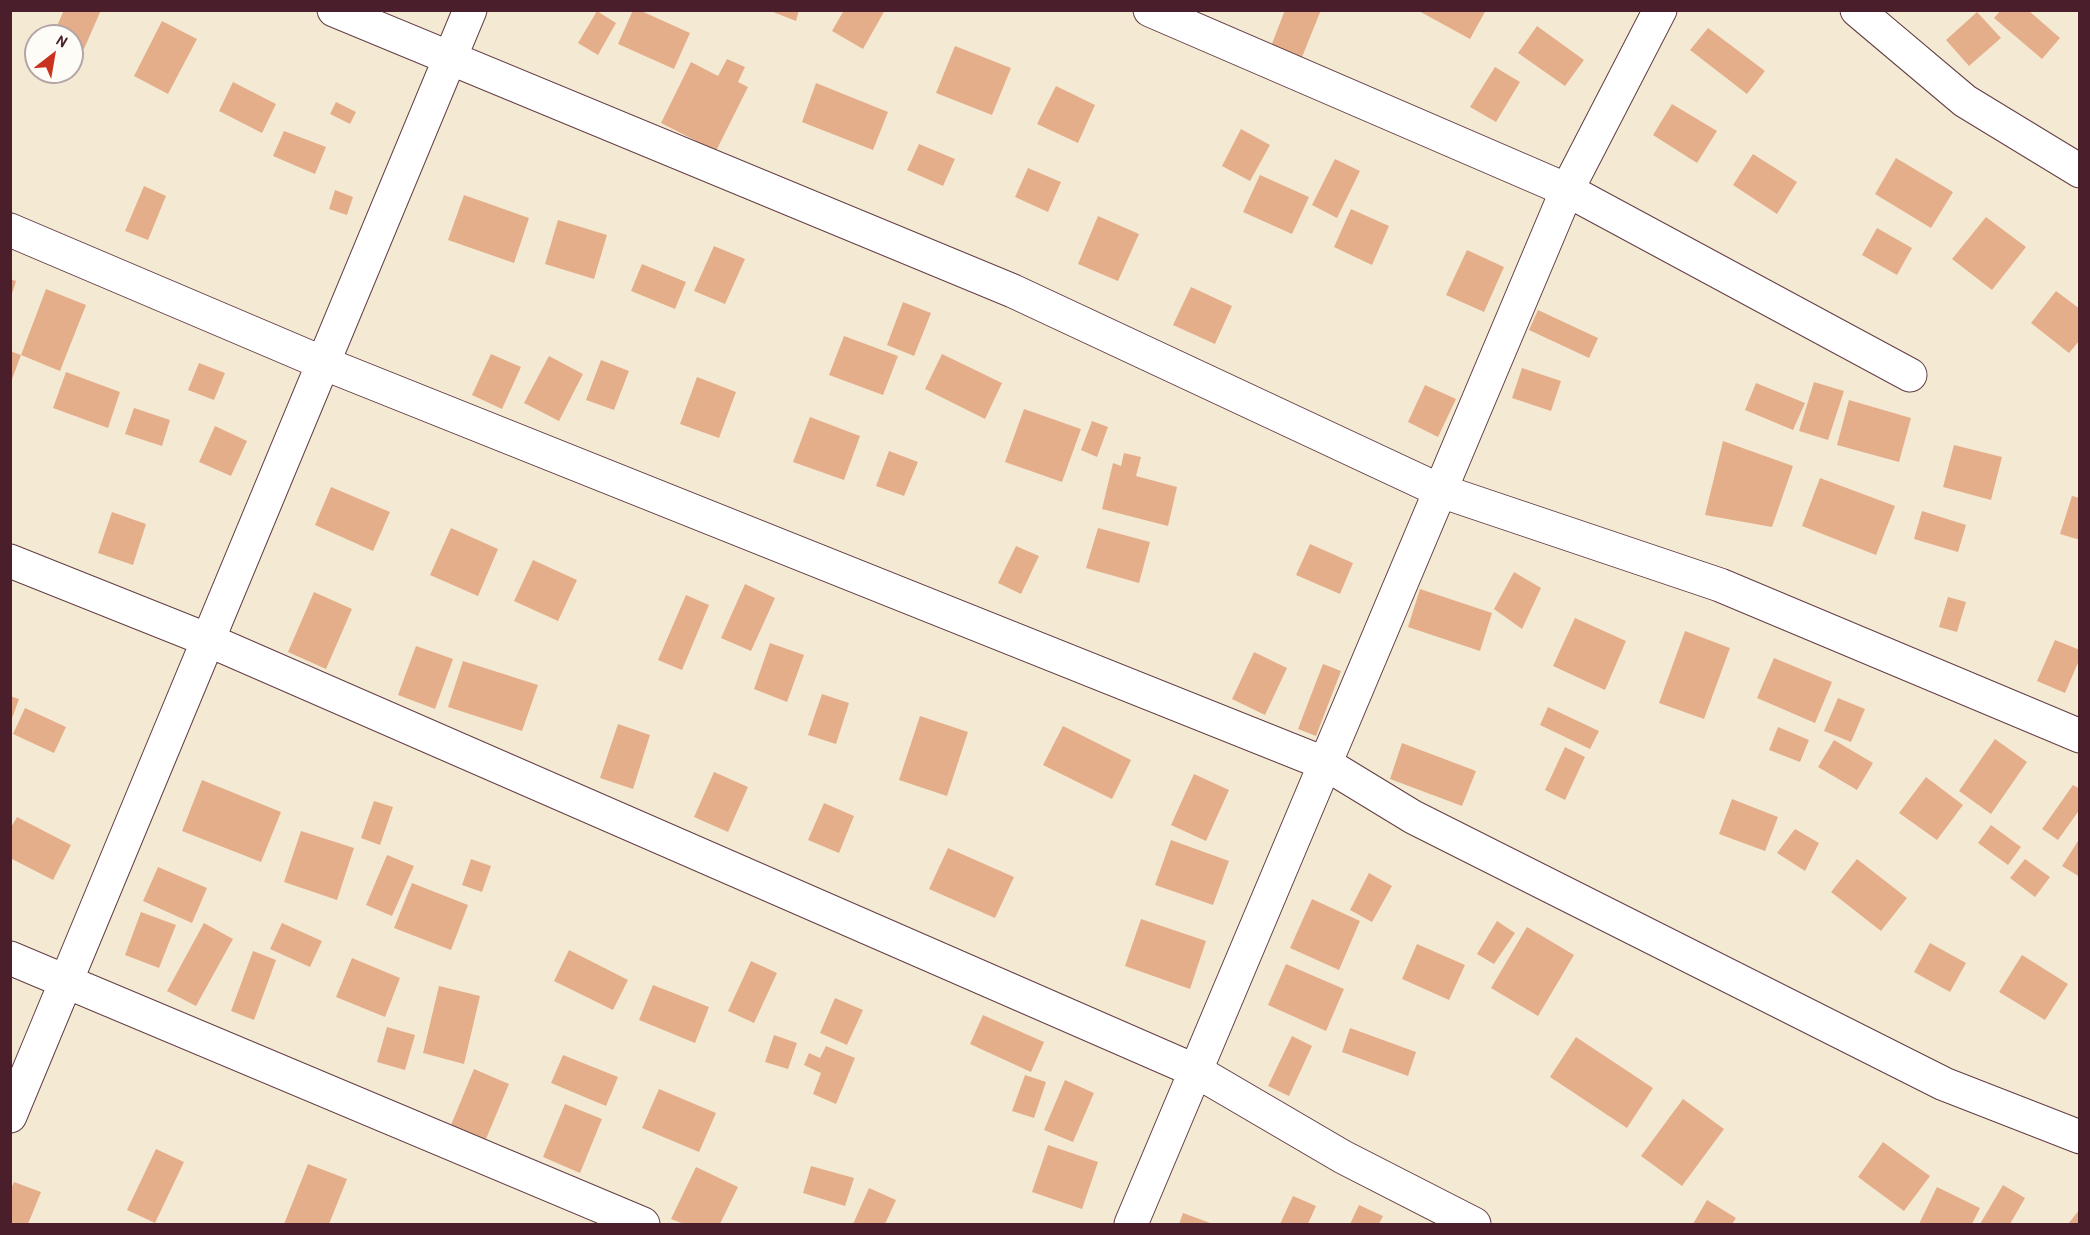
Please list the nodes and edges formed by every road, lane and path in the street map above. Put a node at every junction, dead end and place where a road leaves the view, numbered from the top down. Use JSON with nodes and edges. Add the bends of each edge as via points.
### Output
{"nodes":[{"id":1,"x":334,"y":10,"type":"edge"},
{"id":2,"x":470,"y":10,"type":"edge"},
{"id":3,"x":1150,"y":10,"type":"edge"},
{"id":4,"x":1660,"y":10,"type":"edge"},
{"id":5,"x":1857,"y":10,"type":"edge"},
{"id":6,"x":450,"y":57,"type":"junction"},
{"id":7,"x":2079,"y":171,"type":"edge"},
{"id":8,"x":1567,"y":190,"type":"junction"},
{"id":9,"x":10,"y":230,"type":"edge"},
{"id":10,"x":323,"y":363,"type":"junction"},
{"id":11,"x":1910,"y":375,"type":"dead end"},
{"id":12,"x":1441,"y":491,"type":"junction"},
{"id":13,"x":10,"y":561,"type":"edge"},
{"id":14,"x":208,"y":640,"type":"junction"},
{"id":15,"x":2079,"y":736,"type":"edge"},
{"id":16,"x":1326,"y":764,"type":"junction"},
{"id":17,"x":10,"y":958,"type":"edge"},
{"id":18,"x":66,"y":982,"type":"junction"},
{"id":19,"x":1196,"y":1071,"type":"junction"},
{"id":20,"x":10,"y":1116,"type":"edge"},
{"id":21,"x":2079,"y":1137,"type":"edge"},
{"id":22,"x":643,"y":1224,"type":"edge"},
{"id":23,"x":1131,"y":1224,"type":"edge"},
{"id":24,"x":1474,"y":1224,"type":"edge"}],
"edges":[{"from":1,"to":6,"type":"street"},
{"from":2,"to":6,"type":"street"},
{"from":3,"to":8,"type":"street"},
{"from":4,"to":8,"type":"street"},
{"from":5,"to":7,"type":"street","via":[[1965,101]]},
{"from":6,"to":10,"type":"street"},
{"from":6,"to":12,"type":"street","via":[[1013,291]]},
{"from":8,"to":11,"type":"street"},
{"from":8,"to":12,"type":"street"},
{"from":9,"to":10,"type":"street"},
{"from":10,"to":14,"type":"street"},
{"from":10,"to":16,"type":"street"},
{"from":12,"to":15,"type":"street","via":[[1720,585]]},
{"from":12,"to":16,"type":"street"},
{"from":13,"to":14,"type":"street"},
{"from":14,"to":18,"type":"street"},
{"from":14,"to":19,"type":"street"},
{"from":16,"to":19,"type":"street"},
{"from":16,"to":21,"type":"street","via":[[1413,817],[1944,1084]]},
{"from":17,"to":18,"type":"street"},
{"from":18,"to":20,"type":"street"},
{"from":18,"to":22,"type":"street"},
{"from":19,"to":23,"type":"street"},
{"from":19,"to":24,"type":"street","via":[[1343,1157]]}]}
